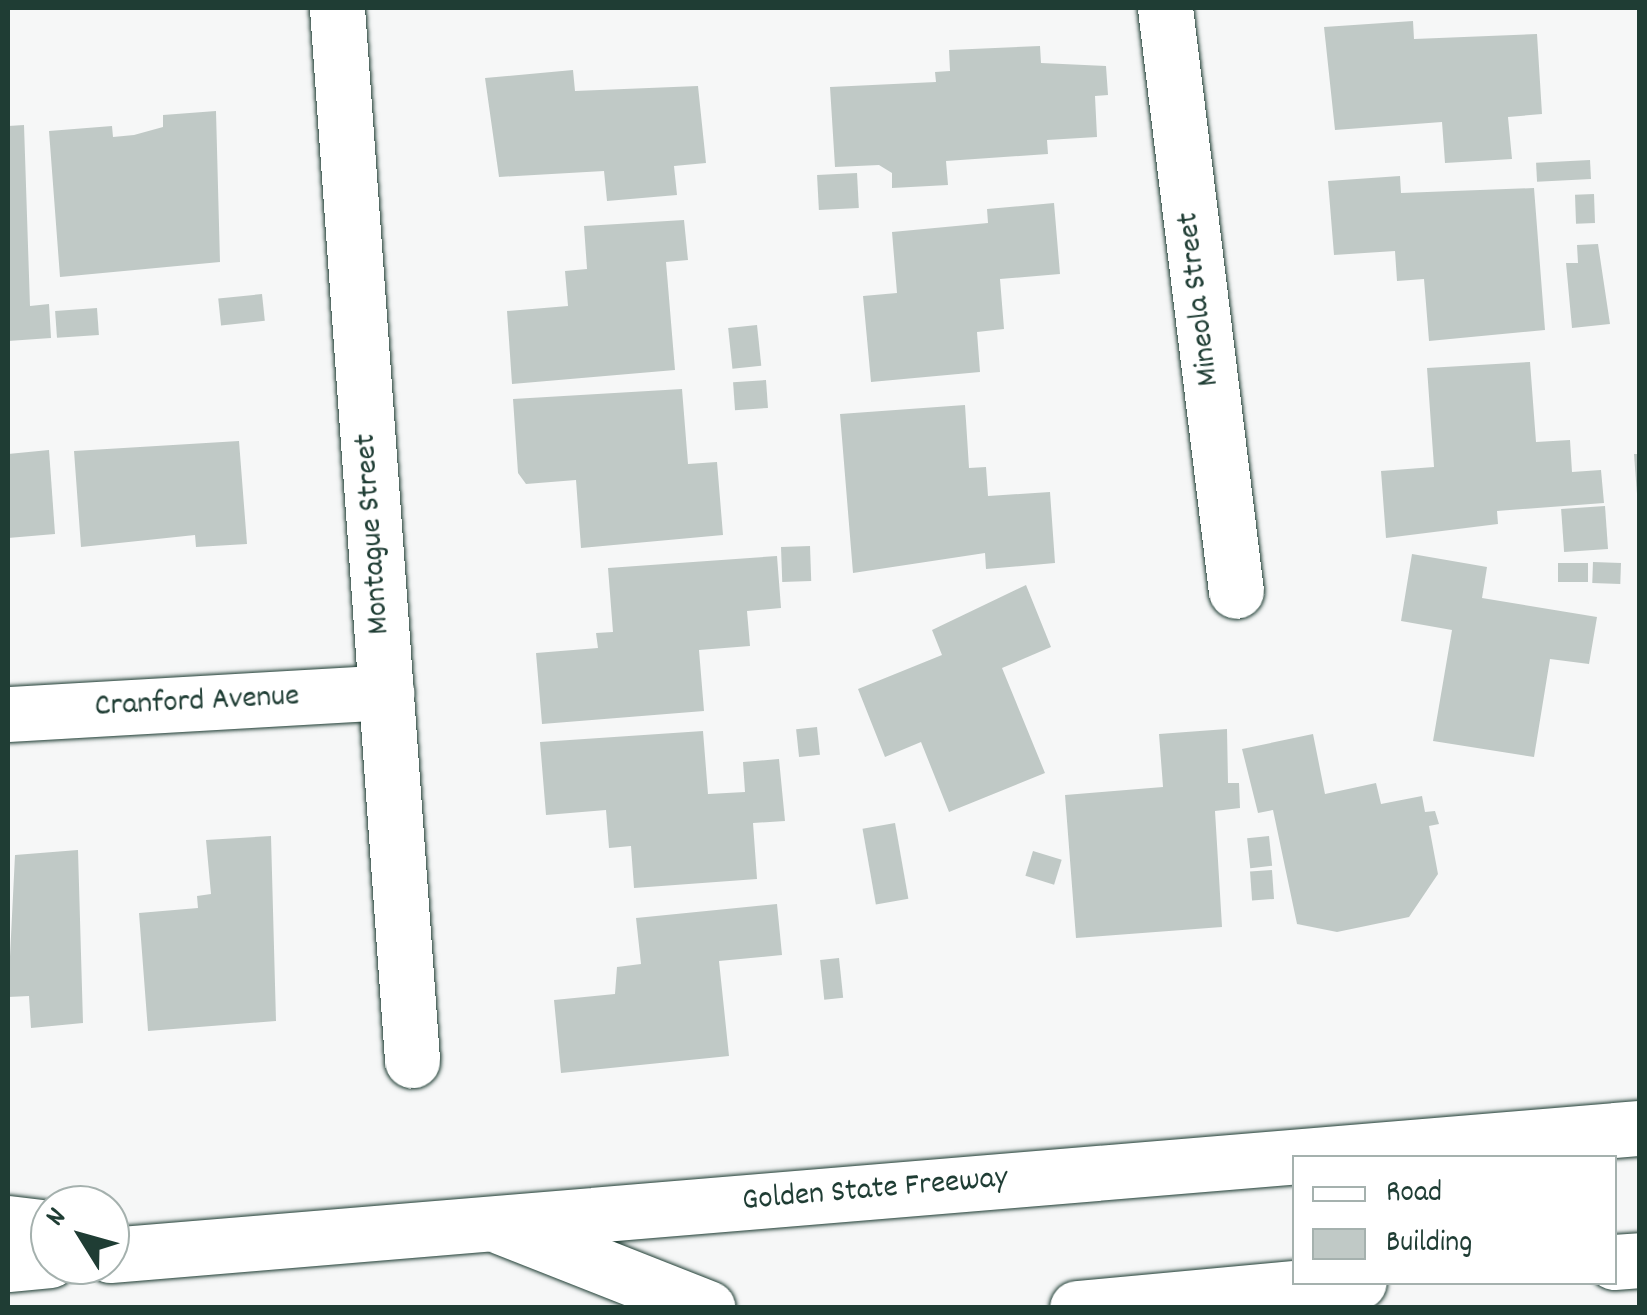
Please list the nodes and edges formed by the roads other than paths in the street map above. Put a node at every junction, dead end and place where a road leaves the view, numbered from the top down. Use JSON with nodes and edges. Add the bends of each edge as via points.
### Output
{"nodes":[{"id":1,"x":337,"y":8,"type":"edge"},
{"id":2,"x":1165,"y":8,"type":"edge"},
{"id":3,"x":1236,"y":591,"type":"dead end"},
{"id":4,"x":386,"y":692,"type":"junction"},
{"id":5,"x":8,"y":714,"type":"edge"},
{"id":6,"x":412,"y":1060,"type":"dead end"},
{"id":7,"x":1640,"y":1128,"type":"edge"},
{"id":8,"x":1310,"y":1155,"type":"edge"},
{"id":9,"x":1292,"y":1156,"type":"edge"},
{"id":10,"x":490,"y":1222,"type":"junction"},
{"id":11,"x":130,"y":1236,"type":"edge"},
{"id":12,"x":218,"y":1245,"type":"junction"},
{"id":13,"x":130,"y":1253,"type":"edge"},
{"id":14,"x":1326,"y":1285,"type":"edge"},
{"id":15,"x":708,"y":1308,"type":"edge"},
{"id":16,"x":1078,"y":1308,"type":"edge"}],
"edges":[{"from":1,"to":4,"type":"main road","name":"Montague Street"},
{"from":2,"to":3,"type":"main road","name":"Mineola Street"},
{"from":4,"to":5,"type":"main road","name":"Cranford Avenue"},
{"from":4,"to":6,"type":"main road","name":"Montague Street"},
{"from":7,"to":8,"type":"main road","name":"Golden State Freeway"},
{"from":9,"to":10,"type":"main road","name":"Golden State Freeway"},
{"from":10,"to":12,"type":"main road","name":"Golden State Freeway"},
{"from":10,"to":15,"type":"main road"},
{"from":11,"to":12,"type":"main road"},
{"from":12,"to":13,"type":"main road","name":"Golden State Freeway"},
{"from":14,"to":16,"type":"main road"}]}
